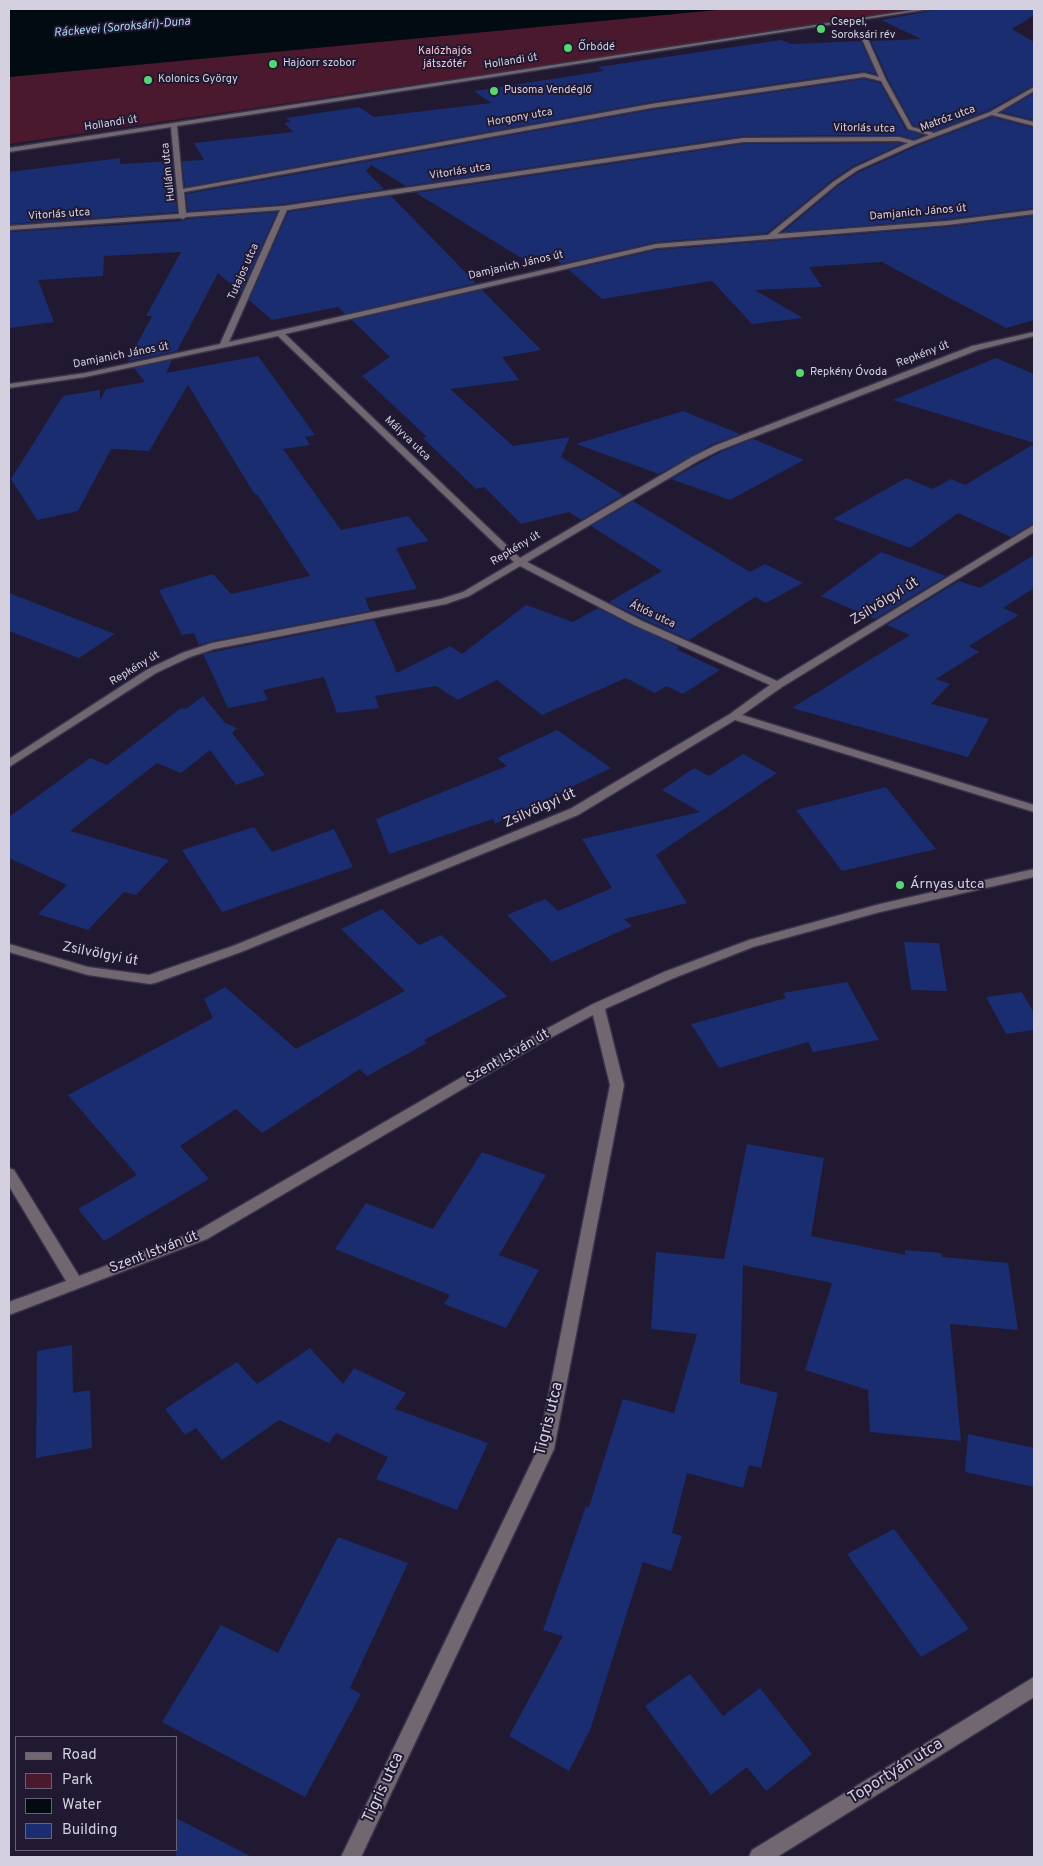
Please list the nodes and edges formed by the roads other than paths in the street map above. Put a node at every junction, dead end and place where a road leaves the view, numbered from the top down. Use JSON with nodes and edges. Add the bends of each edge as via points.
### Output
{"nodes":[{"id":1,"x":928,"y":9,"type":"edge"},
{"id":2,"x":910,"y":10,"type":"edge"},
{"id":3,"x":864,"y":37,"type":"dead end"},
{"id":4,"x":880,"y":73,"type":"junction"},
{"id":5,"x":864,"y":75,"type":"junction"},
{"id":6,"x":883,"y":80,"type":"junction"},
{"id":7,"x":1034,"y":89,"type":"edge"},
{"id":8,"x":992,"y":113,"type":"junction"},
{"id":9,"x":174,"y":124,"type":"junction"},
{"id":10,"x":1034,"y":124,"type":"edge"},
{"id":11,"x":934,"y":135,"type":"junction"},
{"id":12,"x":914,"y":143,"type":"junction"},
{"id":13,"x":9,"y":150,"type":"edge"},
{"id":14,"x":181,"y":191,"type":"junction"},
{"id":15,"x":284,"y":208,"type":"junction"},
{"id":16,"x":1034,"y":212,"type":"edge"},
{"id":17,"x":183,"y":217,"type":"junction"},
{"id":18,"x":9,"y":228,"type":"edge"},
{"id":19,"x":771,"y":236,"type":"junction"},
{"id":20,"x":279,"y":332,"type":"junction"},
{"id":21,"x":1034,"y":334,"type":"edge"},
{"id":22,"x":224,"y":345,"type":"junction"},
{"id":23,"x":9,"y":386,"type":"edge"},
{"id":24,"x":1034,"y":528,"type":"edge"},
{"id":25,"x":519,"y":562,"type":"junction"},
{"id":26,"x":778,"y":685,"type":"junction"},
{"id":27,"x":734,"y":716,"type":"junction"},
{"id":28,"x":9,"y":764,"type":"edge"},
{"id":29,"x":1034,"y":809,"type":"edge"},
{"id":30,"x":1034,"y":873,"type":"edge"},
{"id":31,"x":9,"y":948,"type":"edge"},
{"id":32,"x":598,"y":1007,"type":"junction"},
{"id":33,"x":9,"y":1174,"type":"edge"},
{"id":34,"x":75,"y":1283,"type":"junction"},
{"id":35,"x":9,"y":1309,"type":"edge"},
{"id":36,"x":1034,"y":1686,"type":"edge"},
{"id":37,"x":351,"y":1857,"type":"edge"},
{"id":38,"x":759,"y":1857,"type":"edge"}],
"edges":[{"from":1,"to":2,"type":"street","name":"Hollandi út"},
{"from":2,"to":9,"type":"street","name":"Hollandi út"},
{"from":3,"to":4,"type":"street"},
{"from":4,"to":5,"type":"street","name":"Horgony utca"},
{"from":4,"to":6,"type":"street"},
{"from":5,"to":6,"type":"street","name":"Horgony utca"},
{"from":5,"to":14,"type":"street","name":"Horgony utca","via":[[611,112]]},
{"from":6,"to":11,"type":"street","via":[[910,128]]},
{"from":7,"to":8,"type":"street","name":"Matróz utca"},
{"from":8,"to":10,"type":"street"},
{"from":8,"to":11,"type":"street","name":"Matróz utca"},
{"from":9,"to":13,"type":"street","name":"Hollandi út"},
{"from":9,"to":14,"type":"street","name":"Hullám utca"},
{"from":11,"to":12,"type":"street","name":"Matróz utca"},
{"from":12,"to":15,"type":"street","name":"Vitorlás utca","via":[[899,139],[743,140]]},
{"from":12,"to":19,"type":"street","name":"Matróz utca","via":[[835,183]]},
{"from":14,"to":17,"type":"street","name":"Hullám utca"},
{"from":15,"to":17,"type":"street","name":"Vitorlás utca"},
{"from":15,"to":22,"type":"street","name":"Tutajos utca"},
{"from":16,"to":19,"type":"street","name":"Damjanich János út"},
{"from":17,"to":18,"type":"street","name":"Vitorlás utca"},
{"from":19,"to":20,"type":"street","name":"Damjanich János út","via":[[656,246]]},
{"from":20,"to":22,"type":"street","name":"Damjanich János út"},
{"from":20,"to":25,"type":"street","name":"Mályva utca"},
{"from":21,"to":25,"type":"street","name":"Repkény út","via":[[975,348],[716,448]]},
{"from":22,"to":23,"type":"street","name":"Damjanich János út","via":[[131,366]]},
{"from":24,"to":26,"type":"street","name":"Zsilvölgyi út"},
{"from":25,"to":26,"type":"street","name":"Átlós utca","via":[[638,623]]},
{"from":25,"to":28,"type":"street","name":"Repkény út","via":[[466,594],[443,602],[234,642],[186,655],[152,671]]},
{"from":26,"to":27,"type":"street","name":"Zsilvölgyi út"},
{"from":27,"to":29,"type":"street"},
{"from":27,"to":31,"type":"street","name":"Zsilvölgyi út","via":[[574,812],[237,949],[150,980],[88,971]]},
{"from":30,"to":32,"type":"street","name":"Szent István út","via":[[880,908],[749,944]]},
{"from":32,"to":34,"type":"street","name":"Szent István út","via":[[202,1235]]},
{"from":32,"to":37,"type":"street","name":"Tigris utca","via":[[618,1085],[546,1449]]},
{"from":33,"to":34,"type":"street"},
{"from":34,"to":35,"type":"street","name":"Szent István út"},
{"from":36,"to":38,"type":"street","name":"Toportyán utca"}]}
